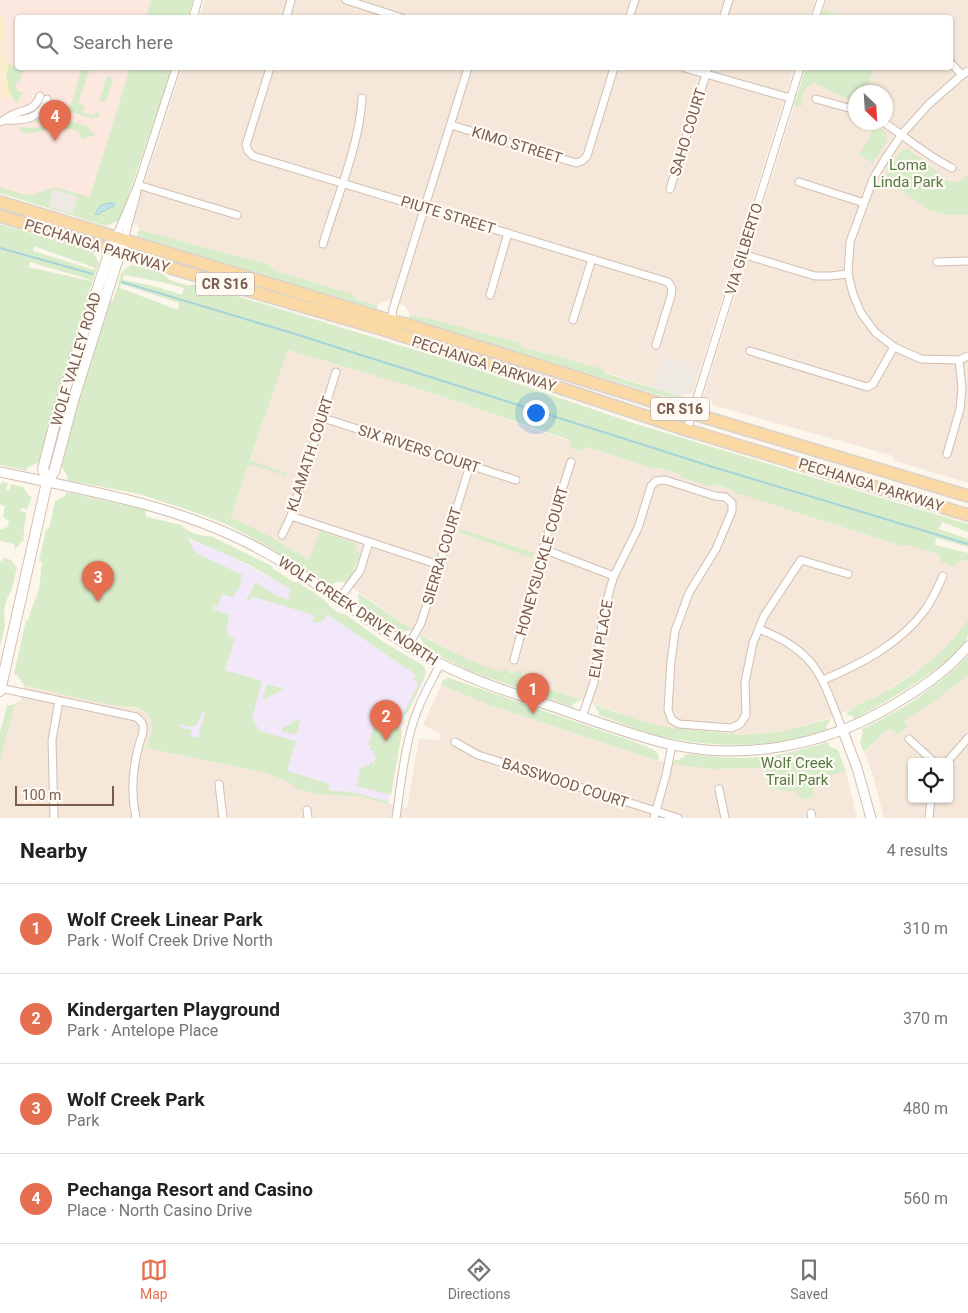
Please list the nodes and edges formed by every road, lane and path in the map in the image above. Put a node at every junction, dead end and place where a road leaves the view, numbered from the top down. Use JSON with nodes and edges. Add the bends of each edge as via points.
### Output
{"nodes":[{"id":1,"x":198,"y":0,"type":"edge"},
{"id":2,"x":291,"y":0,"type":"edge"},
{"id":3,"x":346,"y":0,"type":"edge"},
{"id":4,"x":634,"y":0,"type":"edge"},
{"id":5,"x":729,"y":0,"type":"edge"},
{"id":6,"x":821,"y":0,"type":"edge"},
{"id":7,"x":194,"y":15,"type":"edge"},
{"id":8,"x":287,"y":15,"type":"edge"},
{"id":9,"x":393,"y":15,"type":"edge"},
{"id":10,"x":630,"y":15,"type":"edge"},
{"id":11,"x":724,"y":15,"type":"edge"},
{"id":12,"x":817,"y":15,"type":"edge"},
{"id":13,"x":953,"y":64,"type":"edge"},
{"id":14,"x":175,"y":70,"type":"edge"},
{"id":15,"x":269,"y":70,"type":"edge"},
{"id":16,"x":467,"y":70,"type":"edge"},
{"id":17,"x":613,"y":70,"type":"edge"},
{"id":18,"x":799,"y":70,"type":"edge"},
{"id":19,"x":706,"y":71,"type":"edge"},
{"id":20,"x":965,"y":73,"type":"edge"},
{"id":21,"x":40,"y":96,"type":"dead end"},
{"id":22,"x":362,"y":98,"type":"dead end"},
{"id":23,"x":790,"y":98,"type":"junction"},
{"id":24,"x":48,"y":99,"type":"dead end"},
{"id":25,"x":816,"y":99,"type":"dead end"},
{"id":26,"x":848,"y":108,"type":"edge"},
{"id":27,"x":2,"y":121,"type":"edge"},
{"id":28,"x":451,"y":125,"type":"junction"},
{"id":29,"x":893,"y":128,"type":"edge"},
{"id":30,"x":902,"y":134,"type":"junction"},
{"id":31,"x":952,"y":168,"type":"dead end"},
{"id":32,"x":799,"y":182,"type":"dead end"},
{"id":33,"x":342,"y":183,"type":"junction"},
{"id":34,"x":138,"y":185,"type":"junction"},
{"id":35,"x":670,"y":189,"type":"dead end"},
{"id":36,"x":0,"y":202,"type":"edge"},
{"id":37,"x":864,"y":203,"type":"junction"},
{"id":38,"x":425,"y":207,"type":"junction"},
{"id":39,"x":237,"y":215,"type":"dead end"},
{"id":40,"x":0,"y":216,"type":"edge"},
{"id":41,"x":508,"y":233,"type":"junction"},
{"id":42,"x":120,"y":238,"type":"junction"},
{"id":43,"x":323,"y":244,"type":"dead end"},
{"id":44,"x":115,"y":251,"type":"junction"},
{"id":45,"x":742,"y":254,"type":"junction"},
{"id":46,"x":592,"y":259,"type":"junction"},
{"id":47,"x":968,"y":261,"type":"edge"},
{"id":48,"x":937,"y":262,"type":"dead end"},
{"id":49,"x":848,"y":274,"type":"junction"},
{"id":50,"x":490,"y":295,"type":"dead end"},
{"id":51,"x":572,"y":320,"type":"dead end"},
{"id":52,"x":390,"y":326,"type":"junction"},
{"id":53,"x":85,"y":327,"type":"junction"},
{"id":54,"x":656,"y":345,"type":"dead end"},
{"id":55,"x":894,"y":347,"type":"junction"},
{"id":56,"x":750,"y":351,"type":"dead end"},
{"id":57,"x":968,"y":356,"type":"edge"},
{"id":58,"x":959,"y":360,"type":"junction"},
{"id":59,"x":85,"y":362,"type":"junction"},
{"id":60,"x":72,"y":364,"type":"junction"},
{"id":61,"x":336,"y":372,"type":"dead end"},
{"id":62,"x":72,"y":401,"type":"junction"},
{"id":63,"x":693,"y":413,"type":"junction"},
{"id":64,"x":323,"y":418,"type":"junction"},
{"id":65,"x":687,"y":430,"type":"junction"},
{"id":66,"x":948,"y":454,"type":"dead end"},
{"id":67,"x":571,"y":462,"type":"dead end"},
{"id":68,"x":470,"y":465,"type":"junction"},
{"id":69,"x":0,"y":472,"type":"edge"},
{"id":70,"x":516,"y":480,"type":"dead end"},
{"id":71,"x":47,"y":482,"type":"junction"},
{"id":72,"x":968,"y":496,"type":"edge"},
{"id":73,"x":968,"y":514,"type":"edge"},
{"id":74,"x":291,"y":516,"type":"junction"},
{"id":75,"x":282,"y":535,"type":"dead end"},
{"id":76,"x":369,"y":542,"type":"junction"},
{"id":77,"x":543,"y":549,"type":"junction"},
{"id":78,"x":439,"y":565,"type":"junction"},
{"id":79,"x":848,"y":574,"type":"dead end"},
{"id":80,"x":614,"y":576,"type":"junction"},
{"id":81,"x":943,"y":576,"type":"dead end"},
{"id":82,"x":339,"y":599,"type":"junction"},
{"id":83,"x":759,"y":629,"type":"junction"},
{"id":84,"x":408,"y":646,"type":"junction"},
{"id":85,"x":968,"y":646,"type":"edge"},
{"id":86,"x":514,"y":660,"type":"dead end"},
{"id":87,"x":440,"y":664,"type":"junction"},
{"id":88,"x":823,"y":680,"type":"junction"},
{"id":89,"x":0,"y":689,"type":"edge"},
{"id":90,"x":59,"y":701,"type":"junction"},
{"id":91,"x":582,"y":717,"type":"junction"},
{"id":92,"x":843,"y":730,"type":"junction"},
{"id":93,"x":968,"y":738,"type":"edge"},
{"id":94,"x":909,"y":739,"type":"dead end"},
{"id":95,"x":455,"y":742,"type":"dead end"},
{"id":96,"x":672,"y":745,"type":"junction"},
{"id":97,"x":930,"y":758,"type":"edge"},
{"id":98,"x":951,"y":758,"type":"edge"},
{"id":99,"x":219,"y":784,"type":"dead end"},
{"id":100,"x":719,"y":788,"type":"dead end"},
{"id":101,"x":930,"y":803,"type":"edge"},
{"id":102,"x":655,"y":815,"type":"edge"},
{"id":103,"x":54,"y":818,"type":"edge"},
{"id":104,"x":136,"y":818,"type":"edge"},
{"id":105,"x":223,"y":818,"type":"edge"},
{"id":106,"x":396,"y":818,"type":"edge"},
{"id":107,"x":678,"y":818,"type":"edge"},
{"id":108,"x":724,"y":818,"type":"edge"},
{"id":109,"x":871,"y":818,"type":"edge"},
{"id":110,"x":929,"y":818,"type":"edge"}],
"edges":[{"from":1,"to":7,"type":"street"},
{"from":2,"to":8,"type":"street"},
{"from":3,"to":9,"type":"street"},
{"from":4,"to":10,"type":"street"},
{"from":5,"to":11,"type":"street"},
{"from":6,"to":12,"type":"street"},
{"from":13,"to":20,"type":"street"},
{"from":14,"to":34,"type":"street"},
{"from":15,"to":33,"type":"street","name":"PIUTE STREET","via":[[246,145],[248,151],[252,156]]},
{"from":16,"to":28,"type":"street"},
{"from":17,"to":28,"type":"street","name":"KIMO STREET","via":[[588,156],[582,161],[576,163]]},
{"from":18,"to":23,"type":"street","name":"VIA GILBERTO"},
{"from":19,"to":23,"type":"street"},
{"from":19,"to":35,"type":"street","name":"SAHO COURT"},
{"from":20,"to":30,"type":"street","via":[[929,104]]},
{"from":21,"to":27,"type":"street","via":[[32,108]]},
{"from":22,"to":33,"type":"street","via":[[361,117]]},
{"from":23,"to":45,"type":"street","name":"VIA GILBERTO"},
{"from":24,"to":27,"type":"street","via":[[44,109],[34,117]]},
{"from":25,"to":26,"type":"street"},
{"from":28,"to":38,"type":"street"},
{"from":29,"to":30,"type":"street"},
{"from":30,"to":31,"type":"street","via":[[934,159]]},
{"from":30,"to":37,"type":"street","via":[[879,169]]},
{"from":32,"to":37,"type":"street"},
{"from":33,"to":38,"type":"street","name":"PIUTE STREET"},
{"from":33,"to":43,"type":"street"},
{"from":34,"to":39,"type":"street"},
{"from":34,"to":42,"type":"street"},
{"from":36,"to":42,"type":"main road","name":"PECHANGA PARKWAY","number":"CR S16"},
{"from":37,"to":49,"type":"street","via":[[850,242]]},
{"from":38,"to":41,"type":"street","name":"PIUTE STREET"},
{"from":38,"to":52,"type":"street"},
{"from":40,"to":44,"type":"main road","name":"PECHANGA PARKWAY","number":"CR S16"},
{"from":41,"to":46,"type":"street","name":"PIUTE STREET"},
{"from":41,"to":50,"type":"street"},
{"from":42,"to":44,"type":"main road","name":"WOLF VALLEY ROAD"},
{"from":42,"to":52,"type":"main road","name":"PECHANGA PARKWAY","number":"CR S16"},
{"from":44,"to":52,"type":"main road","name":"PECHANGA PARKWAY","number":"CR S16"},
{"from":44,"to":53,"type":"main road","name":"WOLF VALLEY ROAD"},
{"from":44,"to":59,"type":"main road","name":"WOLF VALLEY ROAD"},
{"from":45,"to":49,"type":"street","via":[[815,276]]},
{"from":45,"to":63,"type":"street","name":"VIA GILBERTO"},
{"from":46,"to":51,"type":"street"},
{"from":46,"to":54,"type":"street","name":"PIUTE STREET","via":[[668,282],[672,288],[671,296]]},
{"from":47,"to":48,"type":"street"},
{"from":49,"to":55,"type":"street","via":[[861,313],[875,332]]},
{"from":52,"to":63,"type":"main road","name":"PECHANGA PARKWAY","number":"CR S16","via":[[402,322]]},
{"from":52,"to":65,"type":"main road","name":"PECHANGA PARKWAY","number":"CR S16"},
{"from":53,"to":59,"type":"main road","via":[[87,336],[80,358]]},
{"from":53,"to":60,"type":"main road","name":"WOLF VALLEY ROAD"},
{"from":55,"to":56,"type":"street","via":[[877,378],[868,387]]},
{"from":55,"to":58,"type":"street","via":[[921,359]]},
{"from":57,"to":58,"type":"street"},
{"from":58,"to":66,"type":"street","via":[[960,409]]},
{"from":59,"to":62,"type":"main road","name":"WOLF VALLEY ROAD"},
{"from":60,"to":62,"type":"main road","via":[[76,369],[70,393]]},
{"from":60,"to":71,"type":"main road","name":"WOLF VALLEY ROAD","via":[[44,468]]},
{"from":61,"to":64,"type":"street","name":"KLAMATH COURT"},
{"from":62,"to":71,"type":"main road","name":"WOLF VALLEY ROAD","via":[[54,472]]},
{"from":63,"to":65,"type":"street","name":"VIA GILBERTO"},
{"from":63,"to":72,"type":"main road","name":"PECHANGA PARKWAY","number":"CR S16"},
{"from":64,"to":68,"type":"street","name":"SIX RIVERS COURT"},
{"from":64,"to":74,"type":"street","name":"KLAMATH COURT"},
{"from":65,"to":73,"type":"main road","name":"PECHANGA PARKWAY","number":"CR S16"},
{"from":67,"to":77,"type":"street","name":"HONEYSUCKLE COURT"},
{"from":68,"to":70,"type":"street","name":"SIX RIVERS COURT"},
{"from":68,"to":78,"type":"street","name":"SIERRA COURT"},
{"from":69,"to":71,"type":"street","name":"WOLF CREEK DRIVE NORTH"},
{"from":71,"to":82,"type":"street","name":"WOLF CREEK DRIVE NORTH","via":[[157,507],[220,530],[294,568]]},
{"from":71,"to":89,"type":"main road","name":"WOLF VALLEY ROAD"},
{"from":74,"to":75,"type":"street","name":"KLAMATH COURT"},
{"from":74,"to":76,"type":"street"},
{"from":76,"to":78,"type":"street"},
{"from":76,"to":82,"type":"street","via":[[360,571]]},
{"from":77,"to":80,"type":"street"},
{"from":77,"to":86,"type":"street","name":"HONEYSUCKLE COURT"},
{"from":78,"to":84,"type":"street","name":"SIERRA COURT","via":[[421,623]]},
{"from":79,"to":83,"type":"street","via":[[800,560]]},
{"from":80,"to":83,"type":"street","name":"ELM PLACE","via":[[638,528],[651,486],[656,480],[725,497],[732,502],[732,512],[716,549],[690,593],[675,631],[668,710],[672,720],[679,724],[731,728],[740,724],[746,715],[745,682],[749,656]]},
{"from":80,"to":91,"type":"street","name":"ELM PLACE","via":[[603,617],[594,682]]},
{"from":81,"to":88,"type":"street","via":[[926,609],[908,630],[869,657]]},
{"from":82,"to":84,"type":"street","name":"WOLF CREEK DRIVE NORTH"},
{"from":83,"to":88,"type":"street","via":[[792,644],[804,654]]},
{"from":84,"to":87,"type":"street","name":"WOLF CREEK DRIVE NORTH"},
{"from":85,"to":92,"type":"street","name":"WOLF CREEK DRIVE NORTH","via":[[956,660],[919,688],[870,718]]},
{"from":87,"to":91,"type":"street","name":"WOLF CREEK DRIVE NORTH","via":[[502,690]]},
{"from":87,"to":106,"type":"street","via":[[412,727]]},
{"from":88,"to":92,"type":"street"},
{"from":89,"to":90,"type":"street"},
{"from":90,"to":103,"type":"street","via":[[52,740]]},
{"from":90,"to":104,"type":"street","via":[[136,717],[142,722],[144,728],[132,780]]},
{"from":91,"to":96,"type":"street","name":"WOLF CREEK DRIVE NORTH"},
{"from":92,"to":96,"type":"street","name":"WOLF CREEK DRIVE NORTH","via":[[808,742],[765,750],[716,751]]},
{"from":92,"to":109,"type":"street"},
{"from":93,"to":98,"type":"street"},
{"from":94,"to":97,"type":"street"},
{"from":95,"to":102,"type":"street","name":"BASSWOOD COURT","via":[[478,755]]},
{"from":96,"to":102,"type":"street"},
{"from":99,"to":105,"type":"street"},
{"from":100,"to":108,"type":"street"},
{"from":101,"to":110,"type":"street"},
{"from":102,"to":107,"type":"street","name":"BASSWOOD COURT"}]}
